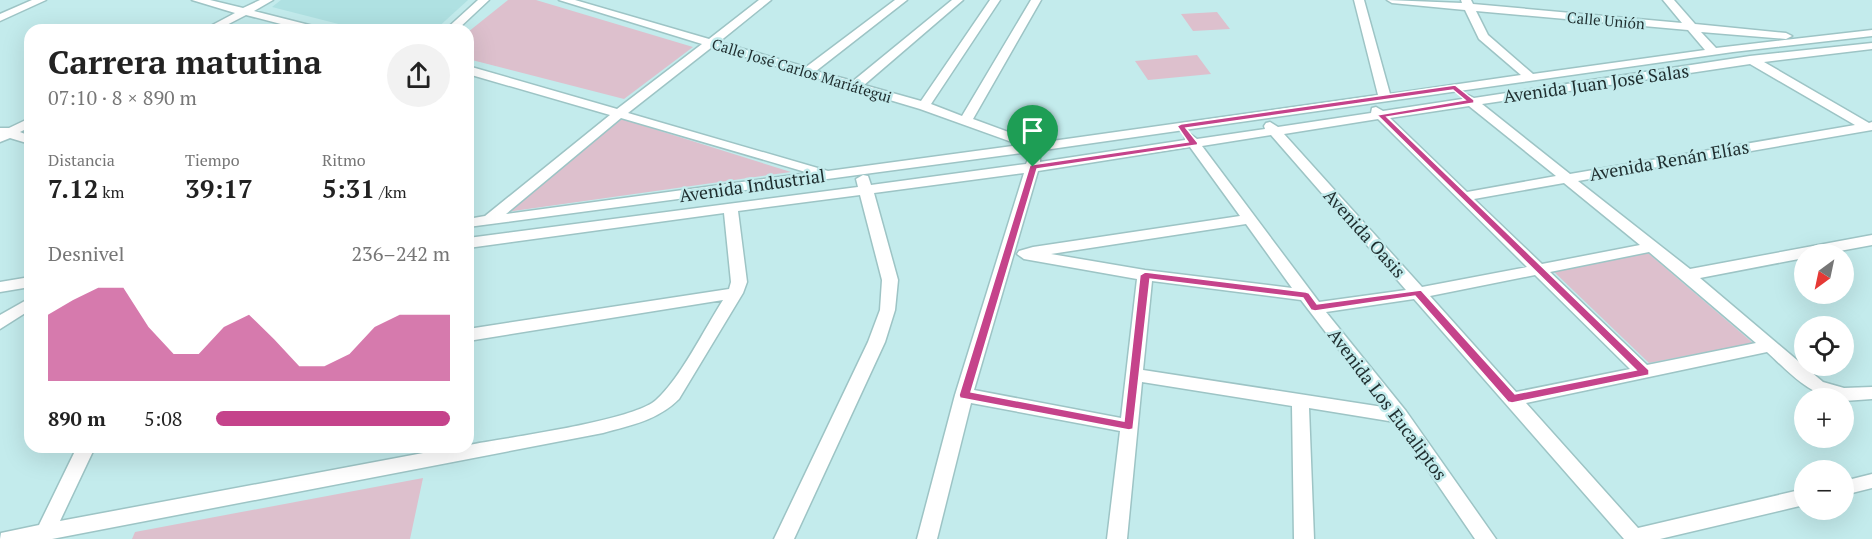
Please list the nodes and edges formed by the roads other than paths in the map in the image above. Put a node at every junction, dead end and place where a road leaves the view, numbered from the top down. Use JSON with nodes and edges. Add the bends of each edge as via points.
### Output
{"nodes":[{"id":1,"x":41,"y":0,"type":"edge"},
{"id":2,"x":197,"y":0,"type":"edge"},
{"id":3,"x":268,"y":0,"type":"edge"},
{"id":4,"x":484,"y":0,"type":"edge"},
{"id":5,"x":564,"y":0,"type":"edge"},
{"id":6,"x":766,"y":0,"type":"edge"},
{"id":7,"x":902,"y":0,"type":"edge"},
{"id":8,"x":958,"y":0,"type":"edge"},
{"id":9,"x":980,"y":0,"type":"edge"},
{"id":10,"x":1036,"y":0,"type":"edge"},
{"id":11,"x":1359,"y":0,"type":"edge"},
{"id":12,"x":1392,"y":0,"type":"edge"},
{"id":13,"x":1668,"y":0,"type":"edge"},
{"id":14,"x":994,"y":1,"type":"edge"},
{"id":15,"x":1467,"y":3,"type":"edge"},
{"id":16,"x":246,"y":11,"type":"junction"},
{"id":17,"x":0,"y":18,"type":"edge"},
{"id":18,"x":221,"y":24,"type":"edge"},
{"id":19,"x":295,"y":24,"type":"edge"},
{"id":20,"x":458,"y":24,"type":"edge"},
{"id":21,"x":1690,"y":28,"type":"junction"},
{"id":22,"x":1872,"y":33,"type":"edge"},
{"id":23,"x":1819,"y":40,"type":"junction"},
{"id":24,"x":710,"y":42,"type":"junction"},
{"id":25,"x":1872,"y":45,"type":"edge"},
{"id":26,"x":1732,"y":49,"type":"junction"},
{"id":27,"x":1712,"y":51,"type":"junction"},
{"id":28,"x":1752,"y":60,"type":"junction"},
{"id":29,"x":474,"y":72,"type":"edge"},
{"id":30,"x":807,"y":72,"type":"junction"},
{"id":31,"x":1530,"y":77,"type":"junction"},
{"id":32,"x":855,"y":86,"type":"junction"},
{"id":33,"x":1455,"y":88,"type":"junction"},
{"id":34,"x":1385,"y":98,"type":"junction"},
{"id":35,"x":1365,"y":100,"type":"junction"},
{"id":36,"x":1472,"y":102,"type":"junction"},
{"id":37,"x":924,"y":106,"type":"junction"},
{"id":38,"x":620,"y":113,"type":"junction"},
{"id":39,"x":1260,"y":115,"type":"junction"},
{"id":40,"x":1381,"y":115,"type":"junction"},
{"id":41,"x":966,"y":120,"type":"junction"},
{"id":42,"x":24,"y":124,"type":"edge"},
{"id":43,"x":1181,"y":126,"type":"junction"},
{"id":44,"x":1870,"y":128,"type":"edge"},
{"id":45,"x":1274,"y":131,"type":"junction"},
{"id":46,"x":3,"y":133,"type":"edge"},
{"id":47,"x":24,"y":138,"type":"edge"},
{"id":48,"x":1194,"y":143,"type":"junction"},
{"id":49,"x":1037,"y":147,"type":"junction"},
{"id":50,"x":1034,"y":167,"type":"junction"},
{"id":51,"x":862,"y":170,"type":"junction"},
{"id":52,"x":829,"y":175,"type":"junction"},
{"id":53,"x":1568,"y":178,"type":"junction"},
{"id":54,"x":864,"y":189,"type":"junction"},
{"id":55,"x":1466,"y":196,"type":"junction"},
{"id":56,"x":730,"y":207,"type":"junction"},
{"id":57,"x":1251,"y":219,"type":"junction"},
{"id":58,"x":488,"y":221,"type":"junction"},
{"id":59,"x":474,"y":223,"type":"edge"},
{"id":60,"x":1872,"y":240,"type":"edge"},
{"id":61,"x":474,"y":242,"type":"edge"},
{"id":62,"x":1652,"y":247,"type":"junction"},
{"id":63,"x":1024,"y":254,"type":"junction"},
{"id":64,"x":1006,"y":257,"type":"junction"},
{"id":65,"x":1537,"y":268,"type":"junction"},
{"id":66,"x":1145,"y":275,"type":"junction"},
{"id":67,"x":1687,"y":275,"type":"junction"},
{"id":68,"x":24,"y":283,"type":"edge"},
{"id":69,"x":0,"y":286,"type":"edge"},
{"id":70,"x":1418,"y":293,"type":"junction"},
{"id":71,"x":735,"y":294,"type":"junction"},
{"id":72,"x":1310,"y":301,"type":"junction"},
{"id":73,"x":24,"y":306,"type":"edge"},
{"id":74,"x":24,"y":308,"type":"edge"},
{"id":75,"x":0,"y":310,"type":"edge"},
{"id":76,"x":0,"y":323,"type":"edge"},
{"id":77,"x":474,"y":334,"type":"edge"},
{"id":78,"x":1770,"y":346,"type":"junction"},
{"id":79,"x":1645,"y":373,"type":"junction"},
{"id":80,"x":1135,"y":375,"type":"junction"},
{"id":81,"x":1872,"y":393,"type":"edge"},
{"id":82,"x":964,"y":395,"type":"junction"},
{"id":83,"x":1512,"y":399,"type":"junction"},
{"id":84,"x":1300,"y":400,"type":"junction"},
{"id":85,"x":1400,"y":416,"type":"junction"},
{"id":86,"x":1129,"y":426,"type":"junction"},
{"id":87,"x":474,"y":452,"type":"edge"},
{"id":88,"x":83,"y":453,"type":"edge"},
{"id":89,"x":470,"y":453,"type":"edge"},
{"id":90,"x":1872,"y":481,"type":"edge"},
{"id":91,"x":1854,"y":486,"type":"edge"},
{"id":92,"x":1794,"y":499,"type":"edge"},
{"id":93,"x":44,"y":536,"type":"edge"},
{"id":94,"x":1635,"y":538,"type":"edge"},
{"id":95,"x":8,"y":539,"type":"edge"},
{"id":96,"x":784,"y":539,"type":"edge"},
{"id":97,"x":927,"y":539,"type":"edge"},
{"id":98,"x":1117,"y":539,"type":"edge"},
{"id":99,"x":1304,"y":539,"type":"edge"},
{"id":100,"x":1486,"y":539,"type":"edge"}],
"edges":[{"from":1,"to":17,"type":"street"},
{"from":2,"to":16,"type":"street"},
{"from":3,"to":16,"type":"street"},
{"from":4,"to":20,"type":"street"},
{"from":5,"to":24,"type":"street","name":"Calle José Carlos Mariátegui"},
{"from":6,"to":24,"type":"street"},
{"from":7,"to":30,"type":"street"},
{"from":8,"to":32,"type":"street"},
{"from":9,"to":14,"type":"street"},
{"from":10,"to":41,"type":"street"},
{"from":11,"to":34,"type":"street"},
{"from":12,"to":15,"type":"street","name":"Calle Unión"},
{"from":13,"to":21,"type":"street"},
{"from":14,"to":37,"type":"street"},
{"from":15,"to":21,"type":"street","name":"Calle Unión"},
{"from":15,"to":31,"type":"street","via":[[1484,38]]},
{"from":16,"to":18,"type":"street"},
{"from":16,"to":19,"type":"street"},
{"from":21,"to":23,"type":"street","name":"Calle Unión"},
{"from":21,"to":27,"type":"street"},
{"from":22,"to":23,"type":"street","name":"Avenida Juan José Salas"},
{"from":23,"to":25,"type":"street"},
{"from":23,"to":26,"type":"street","name":"Avenida Juan José Salas"},
{"from":24,"to":30,"type":"street","name":"Calle José Carlos Mariátegui"},
{"from":24,"to":38,"type":"street"},
{"from":25,"to":28,"type":"street","name":"Avenida Juan José Salas"},
{"from":26,"to":27,"type":"street","name":"Avenida Juan José Salas"},
{"from":26,"to":28,"type":"street"},
{"from":27,"to":31,"type":"street","name":"Avenida Juan José Salas"},
{"from":28,"to":36,"type":"street","name":"Avenida Juan José Salas"},
{"from":28,"to":44,"type":"street"},
{"from":29,"to":38,"type":"street"},
{"from":30,"to":32,"type":"street","name":"Calle José Carlos Mariátegui"},
{"from":31,"to":33,"type":"street","name":"Avenida Juan José Salas"},
{"from":32,"to":37,"type":"street","name":"Calle José Carlos Mariátegui"},
{"from":33,"to":34,"type":"street","name":"Avenida Juan José Salas"},
{"from":33,"to":36,"type":"street"},
{"from":34,"to":35,"type":"street","name":"Avenida Juan José Salas"},
{"from":35,"to":39,"type":"street","name":"Avenida Juan José Salas"},
{"from":35,"to":40,"type":"street"},
{"from":36,"to":40,"type":"street","name":"Avenida Juan José Salas"},
{"from":36,"to":53,"type":"street"},
{"from":37,"to":41,"type":"street","name":"Calle José Carlos Mariátegui"},
{"from":38,"to":52,"type":"street"},
{"from":38,"to":58,"type":"street"},
{"from":39,"to":43,"type":"street","name":"Avenida Juan José Salas"},
{"from":39,"to":45,"type":"street","name":"Avenida Oasis"},
{"from":40,"to":45,"type":"street","name":"Avenida Juan José Salas"},
{"from":40,"to":55,"type":"street"},
{"from":41,"to":49,"type":"street","name":"Calle José Carlos Mariátegui"},
{"from":42,"to":46,"type":"street"},
{"from":43,"to":48,"type":"street","name":"Avenida Los Eucaliptos"},
{"from":43,"to":49,"type":"street","name":"Avenida Juan José Salas"},
{"from":44,"to":53,"type":"street","name":"Avenida Renán Elías"},
{"from":45,"to":48,"type":"street","name":"Avenida Juan José Salas"},
{"from":45,"to":70,"type":"street","name":"Avenida Oasis"},
{"from":46,"to":47,"type":"street"},
{"from":48,"to":50,"type":"street","name":"Avenida Juan José Salas"},
{"from":48,"to":57,"type":"street","name":"Avenida Los Eucaliptos"},
{"from":49,"to":50,"type":"street"},
{"from":49,"to":51,"type":"street","name":"Avenida Industrial"},
{"from":50,"to":54,"type":"street","name":"Avenida Juan José Salas"},
{"from":50,"to":64,"type":"street"},
{"from":51,"to":52,"type":"street","name":"Avenida Industrial"},
{"from":51,"to":54,"type":"street"},
{"from":52,"to":58,"type":"street","name":"Avenida Industrial"},
{"from":53,"to":55,"type":"street","name":"Avenida Renán Elías"},
{"from":53,"to":62,"type":"street"},
{"from":54,"to":56,"type":"street","name":"Avenida Juan José Salas"},
{"from":54,"to":96,"type":"street","via":[[892,296]]},
{"from":55,"to":65,"type":"street"},
{"from":56,"to":61,"type":"street","name":"Avenida Juan José Salas"},
{"from":56,"to":71,"type":"street","via":[[739,282]]},
{"from":57,"to":63,"type":"street"},
{"from":57,"to":72,"type":"street","name":"Avenida Los Eucaliptos"},
{"from":58,"to":59,"type":"street","name":"Avenida Industrial"},
{"from":60,"to":67,"type":"street"},
{"from":62,"to":65,"type":"street"},
{"from":62,"to":67,"type":"street"},
{"from":63,"to":64,"type":"street"},
{"from":63,"to":66,"type":"street"},
{"from":64,"to":82,"type":"street"},
{"from":65,"to":70,"type":"street"},
{"from":65,"to":79,"type":"street"},
{"from":66,"to":72,"type":"street"},
{"from":66,"to":80,"type":"street"},
{"from":67,"to":78,"type":"street"},
{"from":68,"to":69,"type":"street"},
{"from":70,"to":72,"type":"street"},
{"from":70,"to":83,"type":"street","name":"Avenida Oasis"},
{"from":71,"to":77,"type":"street"},
{"from":71,"to":87,"type":"street","via":[[673,394],[660,406],[641,416]]},
{"from":72,"to":85,"type":"street","name":"Avenida Los Eucaliptos"},
{"from":73,"to":75,"type":"street"},
{"from":74,"to":76,"type":"street"},
{"from":78,"to":79,"type":"street"},
{"from":78,"to":81,"type":"street","via":[[1817,386],[1853,397]]},
{"from":79,"to":83,"type":"street"},
{"from":80,"to":84,"type":"street"},
{"from":80,"to":86,"type":"street"},
{"from":82,"to":86,"type":"street"},
{"from":82,"to":97,"type":"street"},
{"from":83,"to":94,"type":"street","name":"Avenida Oasis"},
{"from":84,"to":85,"type":"street"},
{"from":84,"to":99,"type":"street"},
{"from":85,"to":100,"type":"street","name":"Avenida Los Eucaliptos"},
{"from":86,"to":98,"type":"street"},
{"from":88,"to":93,"type":"street"},
{"from":89,"to":93,"type":"street"},
{"from":90,"to":91,"type":"street"},
{"from":92,"to":94,"type":"street"},
{"from":93,"to":95,"type":"street"}]}
